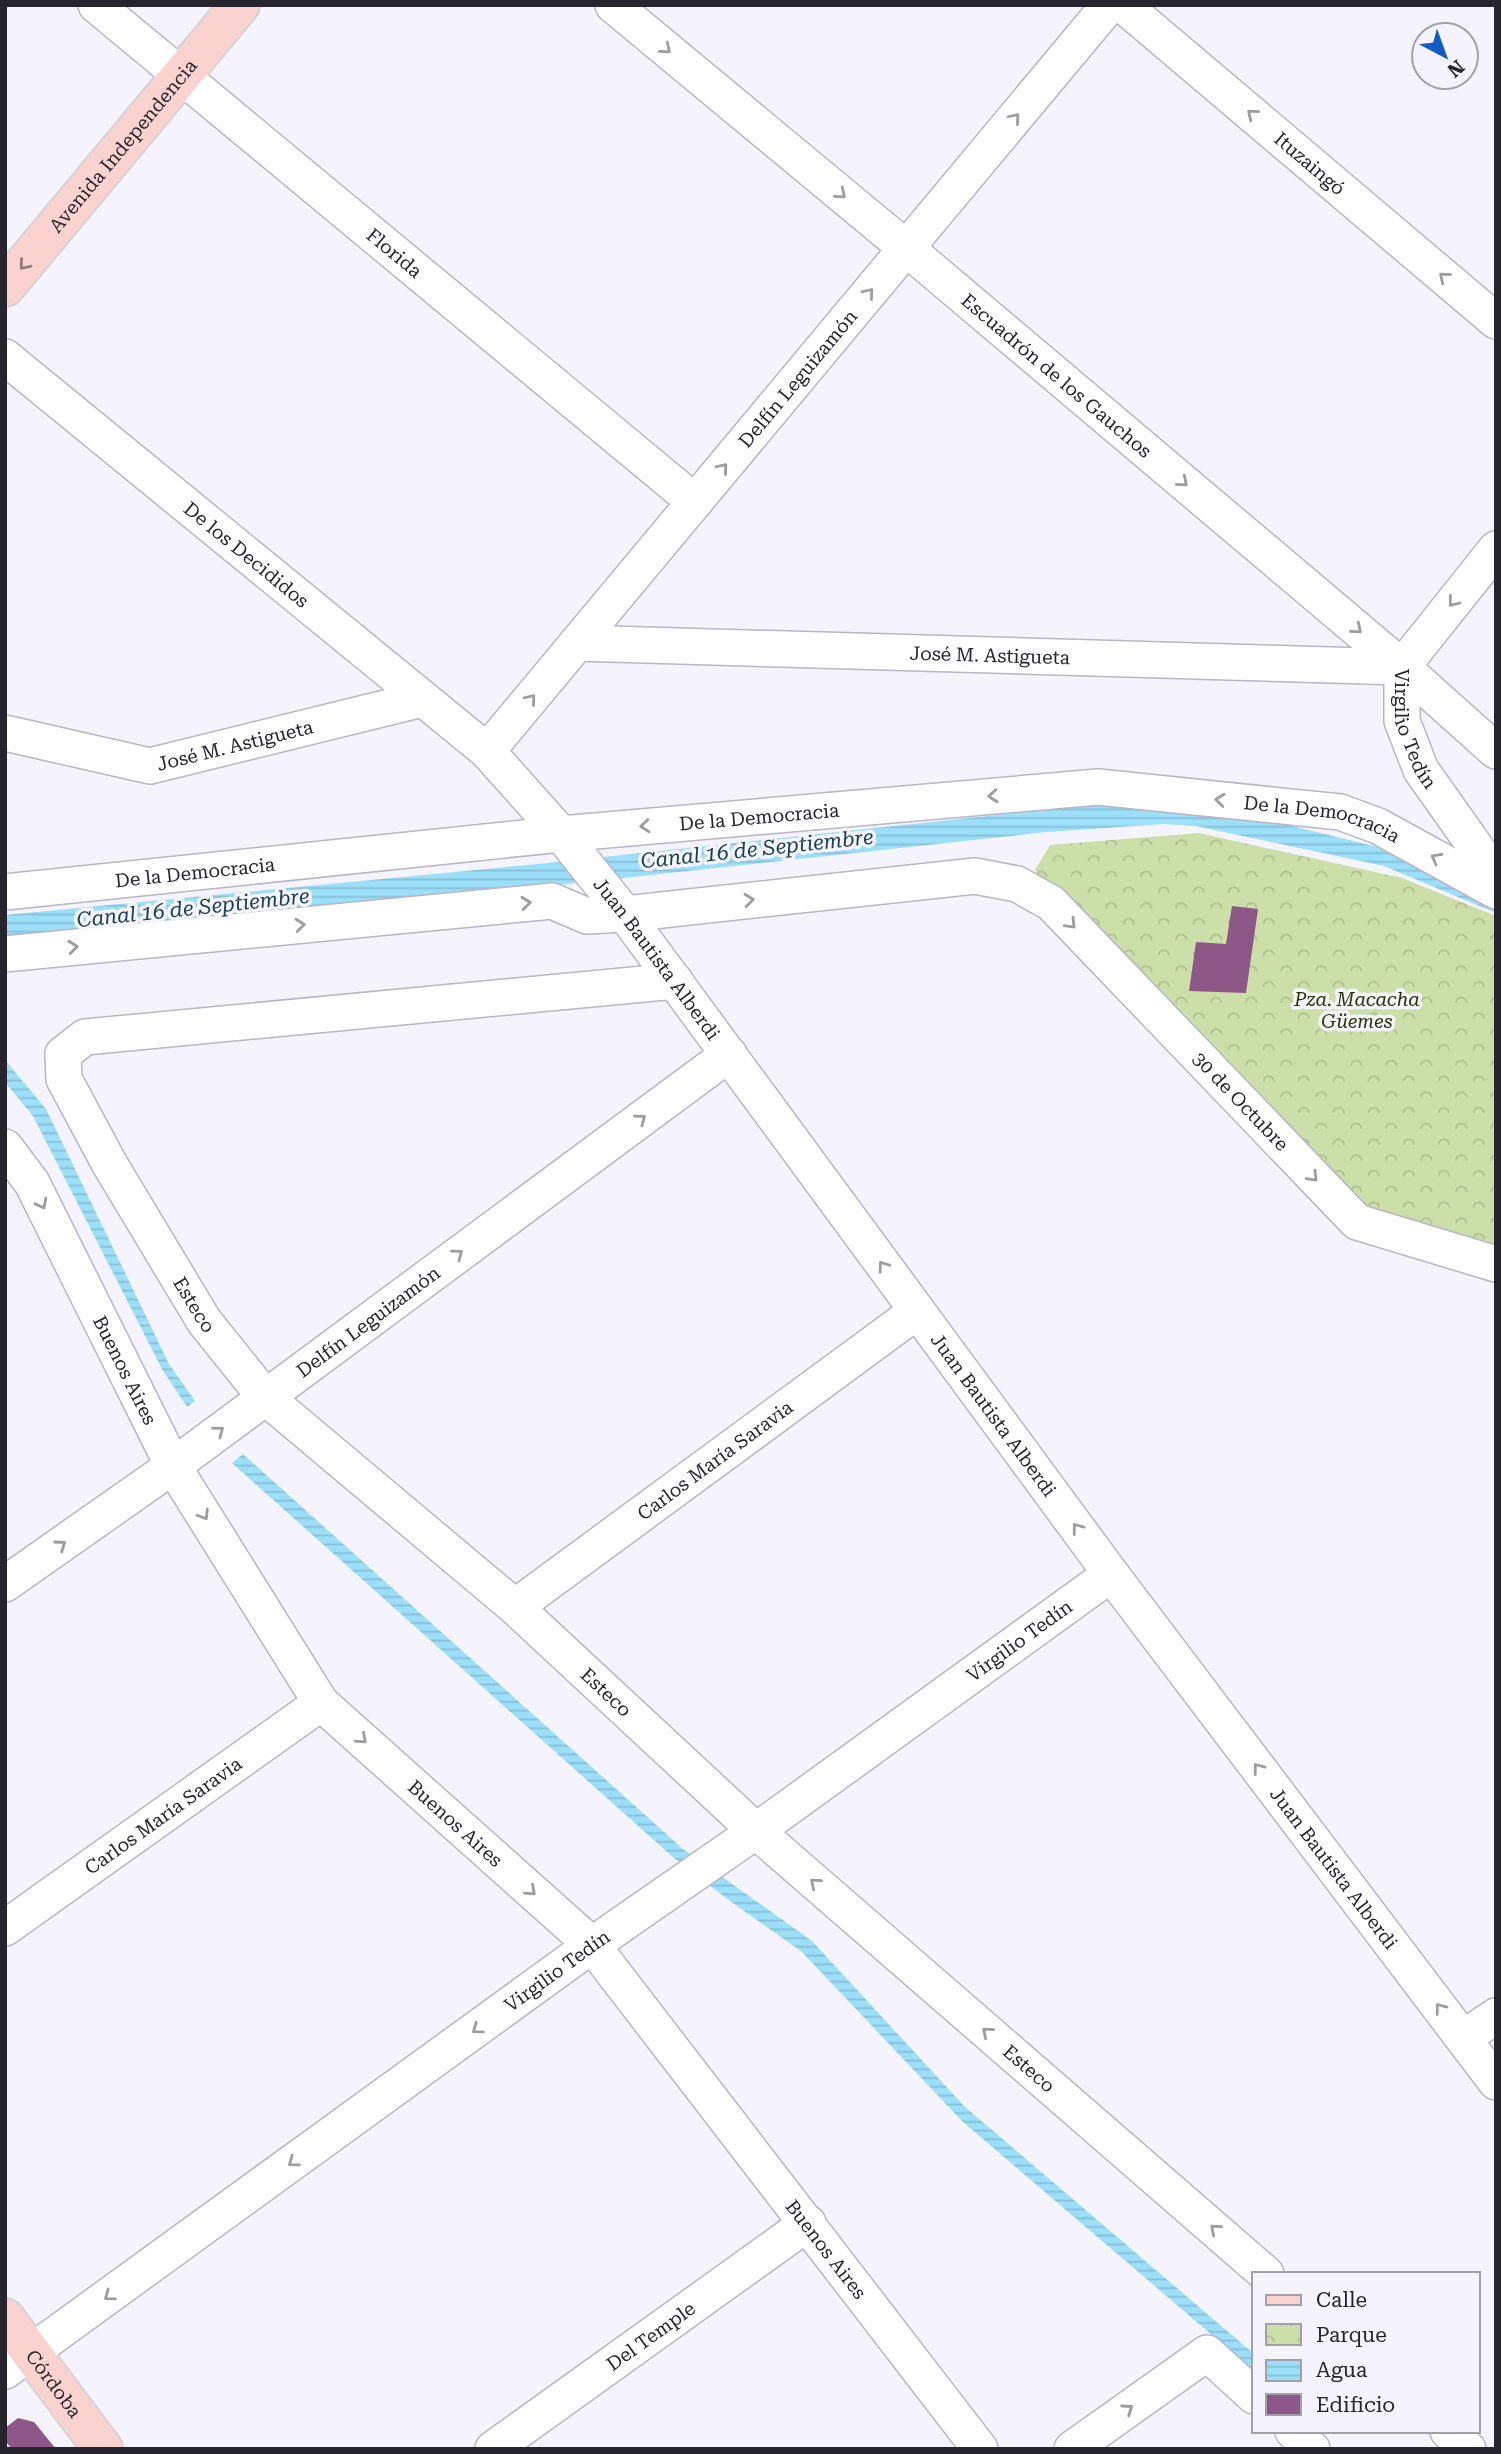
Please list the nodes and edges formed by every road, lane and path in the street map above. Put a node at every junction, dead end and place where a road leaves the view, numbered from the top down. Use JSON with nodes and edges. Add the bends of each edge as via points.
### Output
{"nodes":[{"id":1,"x":96,"y":5,"type":"edge"},
{"id":2,"x":240,"y":5,"type":"edge"},
{"id":3,"x":613,"y":5,"type":"edge"},
{"id":4,"x":1109,"y":5,"type":"edge"},
{"id":5,"x":1123,"y":5,"type":"edge"},
{"id":6,"x":182,"y":76,"type":"junction"},
{"id":7,"x":906,"y":248,"type":"junction"},
{"id":8,"x":5,"y":287,"type":"edge"},
{"id":9,"x":1496,"y":321,"type":"edge"},
{"id":10,"x":5,"y":357,"type":"edge"},
{"id":11,"x":695,"y":502,"type":"junction"},
{"id":12,"x":1496,"y":549,"type":"edge"},
{"id":13,"x":577,"y":643,"type":"junction"},
{"id":14,"x":1402,"y":667,"type":"junction"},
{"id":15,"x":422,"y":699,"type":"junction"},
{"id":16,"x":5,"y":733,"type":"edge"},
{"id":17,"x":487,"y":751,"type":"junction"},
{"id":18,"x":1496,"y":751,"type":"edge"},
{"id":19,"x":561,"y":834,"type":"junction"},
{"id":20,"x":1496,"y":876,"type":"edge"},
{"id":21,"x":1496,"y":891,"type":"edge"},
{"id":22,"x":5,"y":892,"type":"edge"},
{"id":23,"x":625,"y":914,"type":"junction"},
{"id":24,"x":5,"y":954,"type":"edge"},
{"id":25,"x":675,"y":981,"type":"junction"},
{"id":26,"x":729,"y":1054,"type":"junction"},
{"id":27,"x":5,"y":1147,"type":"edge"},
{"id":28,"x":1496,"y":1264,"type":"edge"},
{"id":29,"x":916,"y":1312,"type":"junction"},
{"id":30,"x":265,"y":1397,"type":"junction"},
{"id":31,"x":173,"y":1466,"type":"junction"},
{"id":32,"x":1111,"y":1574,"type":"junction"},
{"id":33,"x":5,"y":1584,"type":"edge"},
{"id":34,"x":515,"y":1607,"type":"junction"},
{"id":35,"x":321,"y":1703,"type":"junction"},
{"id":36,"x":743,"y":1841,"type":"junction"},
{"id":37,"x":5,"y":1928,"type":"edge"},
{"id":38,"x":592,"y":1945,"type":"junction"},
{"id":39,"x":1496,"y":2016,"type":"edge"},
{"id":40,"x":1463,"y":2038,"type":"junction"},
{"id":41,"x":1496,"y":2082,"type":"edge"},
{"id":42,"x":808,"y":2223,"type":"junction"},
{"id":43,"x":1264,"y":2272,"type":"edge"},
{"id":44,"x":5,"y":2318,"type":"edge"},
{"id":45,"x":18,"y":2361,"type":"edge"},
{"id":46,"x":1252,"y":2394,"type":"edge"},
{"id":47,"x":1295,"y":2433,"type":"edge"},
{"id":48,"x":1450,"y":2433,"type":"edge"},
{"id":49,"x":103,"y":2449,"type":"edge"},
{"id":50,"x":493,"y":2449,"type":"edge"},
{"id":51,"x":980,"y":2449,"type":"edge"},
{"id":52,"x":1072,"y":2449,"type":"edge"},
{"id":53,"x":1312,"y":2449,"type":"edge"},
{"id":54,"x":1468,"y":2449,"type":"edge"}],
"edges":[{"from":1,"to":6,"type":"street","name":"Florida"},
{"from":2,"to":6,"type":"main road","name":"Avenida Independencia"},
{"from":3,"to":7,"type":"street","name":"Escuadrón de los Gauchos","one_way":true},
{"from":7,"to":4,"type":"street","name":"Delfín Leguizamón","one_way":true},
{"from":9,"to":5,"type":"street","name":"Ituzaingó","one_way":true},
{"from":6,"to":8,"type":"main road","name":"Avenida Independencia","one_way":true},
{"from":6,"to":11,"type":"street","name":"Florida"},
{"from":11,"to":7,"type":"street","name":"Delfín Leguizamón","one_way":true},
{"from":7,"to":14,"type":"street","name":"Escuadrón de los Gauchos","one_way":true},
{"from":10,"to":15,"type":"street","name":"De los Decididos"},
{"from":11,"to":13,"type":"street","name":"Delfín Leguizamón"},
{"from":12,"to":14,"type":"street","name":"Virgilio Tedín","one_way":true},
{"from":13,"to":14,"type":"street","name":"José M. Astigueta"},
{"from":17,"to":13,"type":"street","name":"Delfín Leguizamón","one_way":true},
{"from":14,"to":18,"type":"street","name":"Escuadrón de los Gauchos"},
{"from":14,"to":20,"type":"street","name":"Virgilio Tedín","via":[[1402,721],[1421,770]]},
{"from":15,"to":16,"type":"street","name":"José M. Astigueta","via":[[150,766]]},
{"from":15,"to":17,"type":"street","name":"De los Decididos"},
{"from":17,"to":19,"type":"street","name":"Juan Bautista Alberdi"},
{"from":21,"to":19,"type":"street","name":"De la Democracia","one_way":true,"via":[[1378,826],[1340,812],[1098,787]]},
{"from":19,"to":22,"type":"street","name":"De la Democracia"},
{"from":19,"to":23,"type":"street","name":"Juan Bautista Alberdi"},
{"from":24,"to":23,"type":"street","one_way":true,"via":[[552,901],[586,916]]},
{"from":23,"to":25,"type":"street","name":"Juan Bautista Alberdi"},
{"from":23,"to":28,"type":"street","name":"30 de Octubre","one_way":true,"via":[[975,876],[1017,884],[1051,903],[1357,1222]]},
{"from":25,"to":26,"type":"street","name":"Juan Bautista Alberdi"},
{"from":25,"to":30,"type":"street","name":"Esteco","via":[[85,1037],[63,1054],[64,1079],[109,1163],[204,1321]]},
{"from":29,"to":26,"type":"street","name":"Juan Bautista Alberdi","one_way":true},
{"from":30,"to":26,"type":"street","name":"Delfín Leguizamón","one_way":true},
{"from":27,"to":31,"type":"street","name":"Buenos Aires","one_way":true,"via":[[32,1184]]},
{"from":32,"to":29,"type":"street","name":"Juan Bautista Alberdi","one_way":true},
{"from":29,"to":34,"type":"street","name":"Carlos María Saravia"},
{"from":31,"to":30,"type":"street","name":"Delfín Leguizamón","one_way":true},
{"from":30,"to":34,"type":"street","name":"Esteco"},
{"from":33,"to":31,"type":"street","name":"Delfín Leguizamón","one_way":true},
{"from":31,"to":35,"type":"street","name":"Buenos Aires","one_way":true},
{"from":32,"to":36,"type":"street","name":"Virgilio Tedín"},
{"from":40,"to":32,"type":"street","name":"Juan Bautista Alberdi","one_way":true},
{"from":34,"to":36,"type":"street","name":"Esteco"},
{"from":35,"to":37,"type":"street","name":"Carlos María Saravia"},
{"from":35,"to":38,"type":"street","name":"Buenos Aires","one_way":true},
{"from":36,"to":38,"type":"street","name":"Virgilio Tedín"},
{"from":43,"to":36,"type":"street","name":"Esteco","one_way":true},
{"from":38,"to":42,"type":"street","name":"Buenos Aires"},
{"from":38,"to":45,"type":"street","name":"Virgilio Tedín","one_way":true},
{"from":39,"to":40,"type":"street"},
{"from":40,"to":41,"type":"street","name":"Juan Bautista Alberdi"},
{"from":42,"to":50,"type":"street","name":"Del Temple"},
{"from":42,"to":51,"type":"street","name":"Buenos Aires"},
{"from":44,"to":45,"type":"main road","name":"Córdoba"},
{"from":45,"to":49,"type":"main road","name":"Córdoba"},
{"from":52,"to":46,"type":"street","one_way":true,"via":[[1207,2353]]},
{"from":47,"to":53,"type":"street"},
{"from":48,"to":54,"type":"street"}]}
